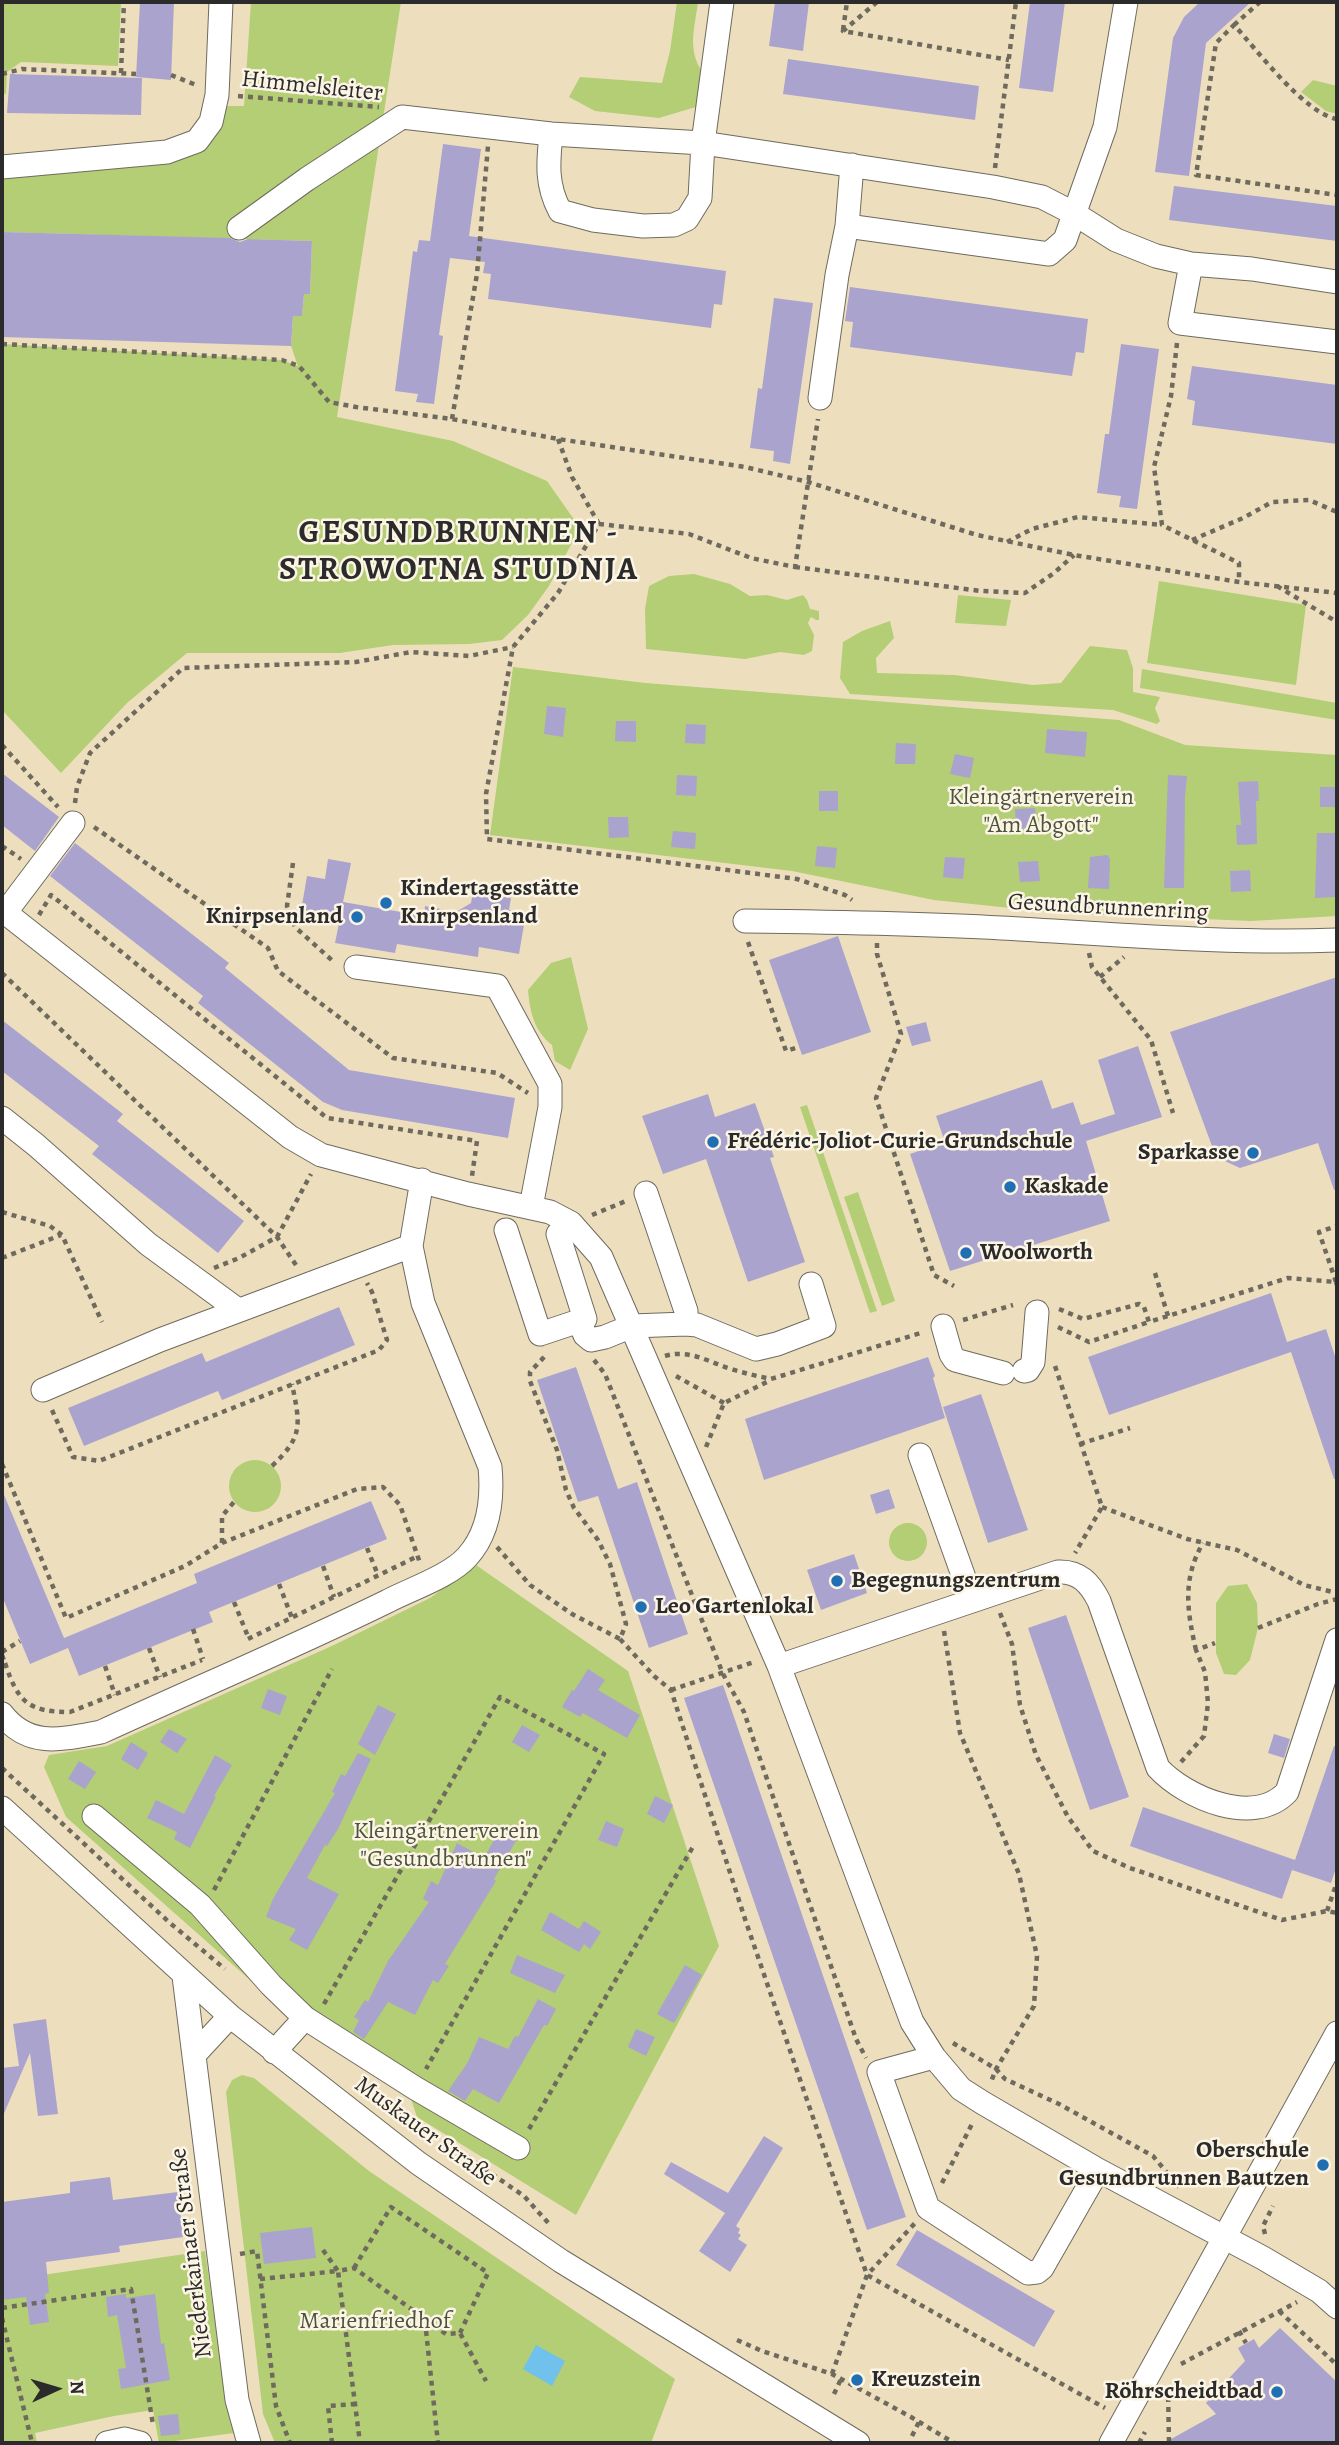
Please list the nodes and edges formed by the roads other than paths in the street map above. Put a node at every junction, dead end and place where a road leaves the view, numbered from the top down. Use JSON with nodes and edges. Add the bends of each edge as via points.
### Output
{"nodes":[{"id":1,"x":221,"y":2,"type":"edge"},
{"id":2,"x":722,"y":2,"type":"edge"},
{"id":3,"x":1126,"y":2,"type":"edge"},
{"id":4,"x":551,"y":134,"type":"junction"},
{"id":5,"x":703,"y":142,"type":"junction"},
{"id":6,"x":852,"y":165,"type":"junction"},
{"id":7,"x":2,"y":167,"type":"edge"},
{"id":8,"x":1075,"y":214,"type":"junction"},
{"id":9,"x":847,"y":226,"type":"junction"},
{"id":10,"x":239,"y":228,"type":"dead end"},
{"id":11,"x":1191,"y":264,"type":"junction"},
{"id":12,"x":1337,"y":282,"type":"edge"},
{"id":13,"x":1337,"y":342,"type":"edge"},
{"id":14,"x":820,"y":398,"type":"dead end"},
{"id":15,"x":73,"y":823,"type":"road end"},
{"id":16,"x":4,"y":911,"type":"edge"},
{"id":17,"x":748,"y":921,"type":"road end"},
{"id":18,"x":1337,"y":940,"type":"edge"},
{"id":19,"x":356,"y":967,"type":"road end"},
{"id":20,"x":2,"y":1118,"type":"edge"},
{"id":21,"x":422,"y":1180,"type":"junction"},
{"id":22,"x":646,"y":1193,"type":"road end"},
{"id":23,"x":531,"y":1207,"type":"junction"},
{"id":24,"x":565,"y":1229,"type":"junction"},
{"id":25,"x":506,"y":1230,"type":"dead end"},
{"id":26,"x":411,"y":1246,"type":"junction"},
{"id":27,"x":811,"y":1284,"type":"dead end"},
{"id":28,"x":238,"y":1310,"type":"junction"},
{"id":29,"x":1048,"y":1311,"type":"road end"},
{"id":30,"x":579,"y":1321,"type":"junction"},
{"id":31,"x":685,"y":1324,"type":"junction"},
{"id":32,"x":632,"y":1326,"type":"junction"},
{"id":33,"x":943,"y":1326,"type":"dead end"},
{"id":34,"x":43,"y":1390,"type":"road end"},
{"id":35,"x":920,"y":1455,"type":"dead end"},
{"id":36,"x":982,"y":1597,"type":"junction"},
{"id":37,"x":1337,"y":1640,"type":"edge"},
{"id":38,"x":779,"y":1666,"type":"junction"},
{"id":39,"x":2,"y":1713,"type":"edge"},
{"id":40,"x":2,"y":1808,"type":"edge"},
{"id":41,"x":94,"y":1816,"type":"dead end"},
{"id":42,"x":184,"y":1976,"type":"junction"},
{"id":43,"x":230,"y":2016,"type":"junction"},
{"id":44,"x":309,"y":2020,"type":"junction"},
{"id":45,"x":1337,"y":2033,"type":"edge"},
{"id":46,"x":274,"y":2052,"type":"junction"},
{"id":47,"x":194,"y":2055,"type":"junction"},
{"id":48,"x":934,"y":2057,"type":"junction"},
{"id":49,"x":518,"y":2148,"type":"road end"},
{"id":50,"x":1098,"y":2170,"type":"junction"},
{"id":51,"x":1224,"y":2237,"type":"junction"},
{"id":52,"x":1337,"y":2307,"type":"edge"},
{"id":53,"x":147,"y":2437,"type":"edge"},
{"id":54,"x":107,"y":2443,"type":"edge"},
{"id":55,"x":249,"y":2443,"type":"edge"},
{"id":56,"x":858,"y":2443,"type":"edge"},
{"id":57,"x":1111,"y":2443,"type":"edge"}],
"edges":[{"from":1,"to":7,"type":"street","via":[[217,94],[211,122],[197,141],[167,152]]},
{"from":2,"to":5,"type":"street"},
{"from":3,"to":8,"type":"street","via":[[1105,127]]},
{"from":4,"to":5,"type":"street"},
{"from":4,"to":5,"type":"street","via":[[547,168],[551,194],[560,211],[643,226],[674,225],[687,219],[700,198]]},
{"from":4,"to":10,"type":"street","via":[[402,117]]},
{"from":5,"to":6,"type":"street"},
{"from":6,"to":8,"type":"street","via":[[1042,197]]},
{"from":6,"to":9,"type":"street"},
{"from":8,"to":9,"type":"street","via":[[1065,240],[1049,254]]},
{"from":8,"to":11,"type":"street","via":[[1116,240]]},
{"from":9,"to":14,"type":"street"},
{"from":11,"to":12,"type":"street"},
{"from":11,"to":13,"type":"street","via":[[1180,323]]},
{"from":15,"to":16,"type":"street"},
{"from":16,"to":21,"type":"street","via":[[290,1137],[321,1155]]},
{"from":17,"to":18,"type":"street","name":"Gesundbrunnenring","via":[[877,923],[904,929],[1004,934]]},
{"from":19,"to":23,"type":"street","via":[[497,986],[550,1084],[550,1107]]},
{"from":20,"to":28,"type":"street","via":[[148,1244]]},
{"from":21,"to":23,"type":"street"},
{"from":21,"to":26,"type":"street"},
{"from":22,"to":31,"type":"street","via":[[686,1311]]},
{"from":23,"to":24,"type":"street","via":[[550,1212]]},
{"from":24,"to":30,"type":"street","via":[[585,1319]]},
{"from":24,"to":32,"type":"street","via":[[601,1257]]},
{"from":25,"to":30,"type":"street","via":[[540,1334]]},
{"from":26,"to":28,"type":"street"},
{"from":26,"to":39,"type":"street","via":[[423,1303],[490,1467],[493,1492],[489,1516],[467,1558],[342,1623],[102,1732],[35,1738],[18,1730]]},
{"from":27,"to":31,"type":"street","via":[[824,1326],[777,1344],[756,1349]]},
{"from":28,"to":34,"type":"street"},
{"from":29,"to":33,"type":"street","via":[[1028,1370],[1014,1372],[955,1360]]},
{"from":30,"to":32,"type":"street","via":[[591,1340]]},
{"from":31,"to":32,"type":"street"},
{"from":32,"to":38,"type":"street"},
{"from":35,"to":36,"type":"street"},
{"from":36,"to":37,"type":"street","via":[[1064,1571],[1085,1580],[1096,1594],[1158,1768],[1186,1791],[1224,1805],[1268,1806],[1287,1792]]},
{"from":36,"to":38,"type":"street"},
{"from":38,"to":48,"type":"street","via":[[912,2022]]},
{"from":40,"to":42,"type":"street","name":"Muskauer Straße"},
{"from":41,"to":44,"type":"street","via":[[203,1909]]},
{"from":42,"to":43,"type":"street","name":"Muskauer Straße"},
{"from":42,"to":47,"type":"street","name":"Niederkainaer Straße"},
{"from":43,"to":46,"type":"street","name":"Muskauer Straße"},
{"from":43,"to":47,"type":"street"},
{"from":44,"to":46,"type":"street"},
{"from":44,"to":49,"type":"street"},
{"from":45,"to":51,"type":"street"},
{"from":46,"to":56,"type":"street","name":"Muskauer Straße","via":[[418,2163],[561,2261]]},
{"from":47,"to":55,"type":"street","name":"Niederkainaer Straße","via":[[237,2400]]},
{"from":48,"to":50,"type":"street","via":[[961,2088],[983,2104]]},
{"from":48,"to":50,"type":"street","via":[[879,2072],[928,2208],[1028,2273],[1037,2273]]},
{"from":50,"to":51,"type":"street"},
{"from":51,"to":52,"type":"street","via":[[1319,2291]]},
{"from":51,"to":57,"type":"street"},
{"from":53,"to":54,"type":"street"}]}
